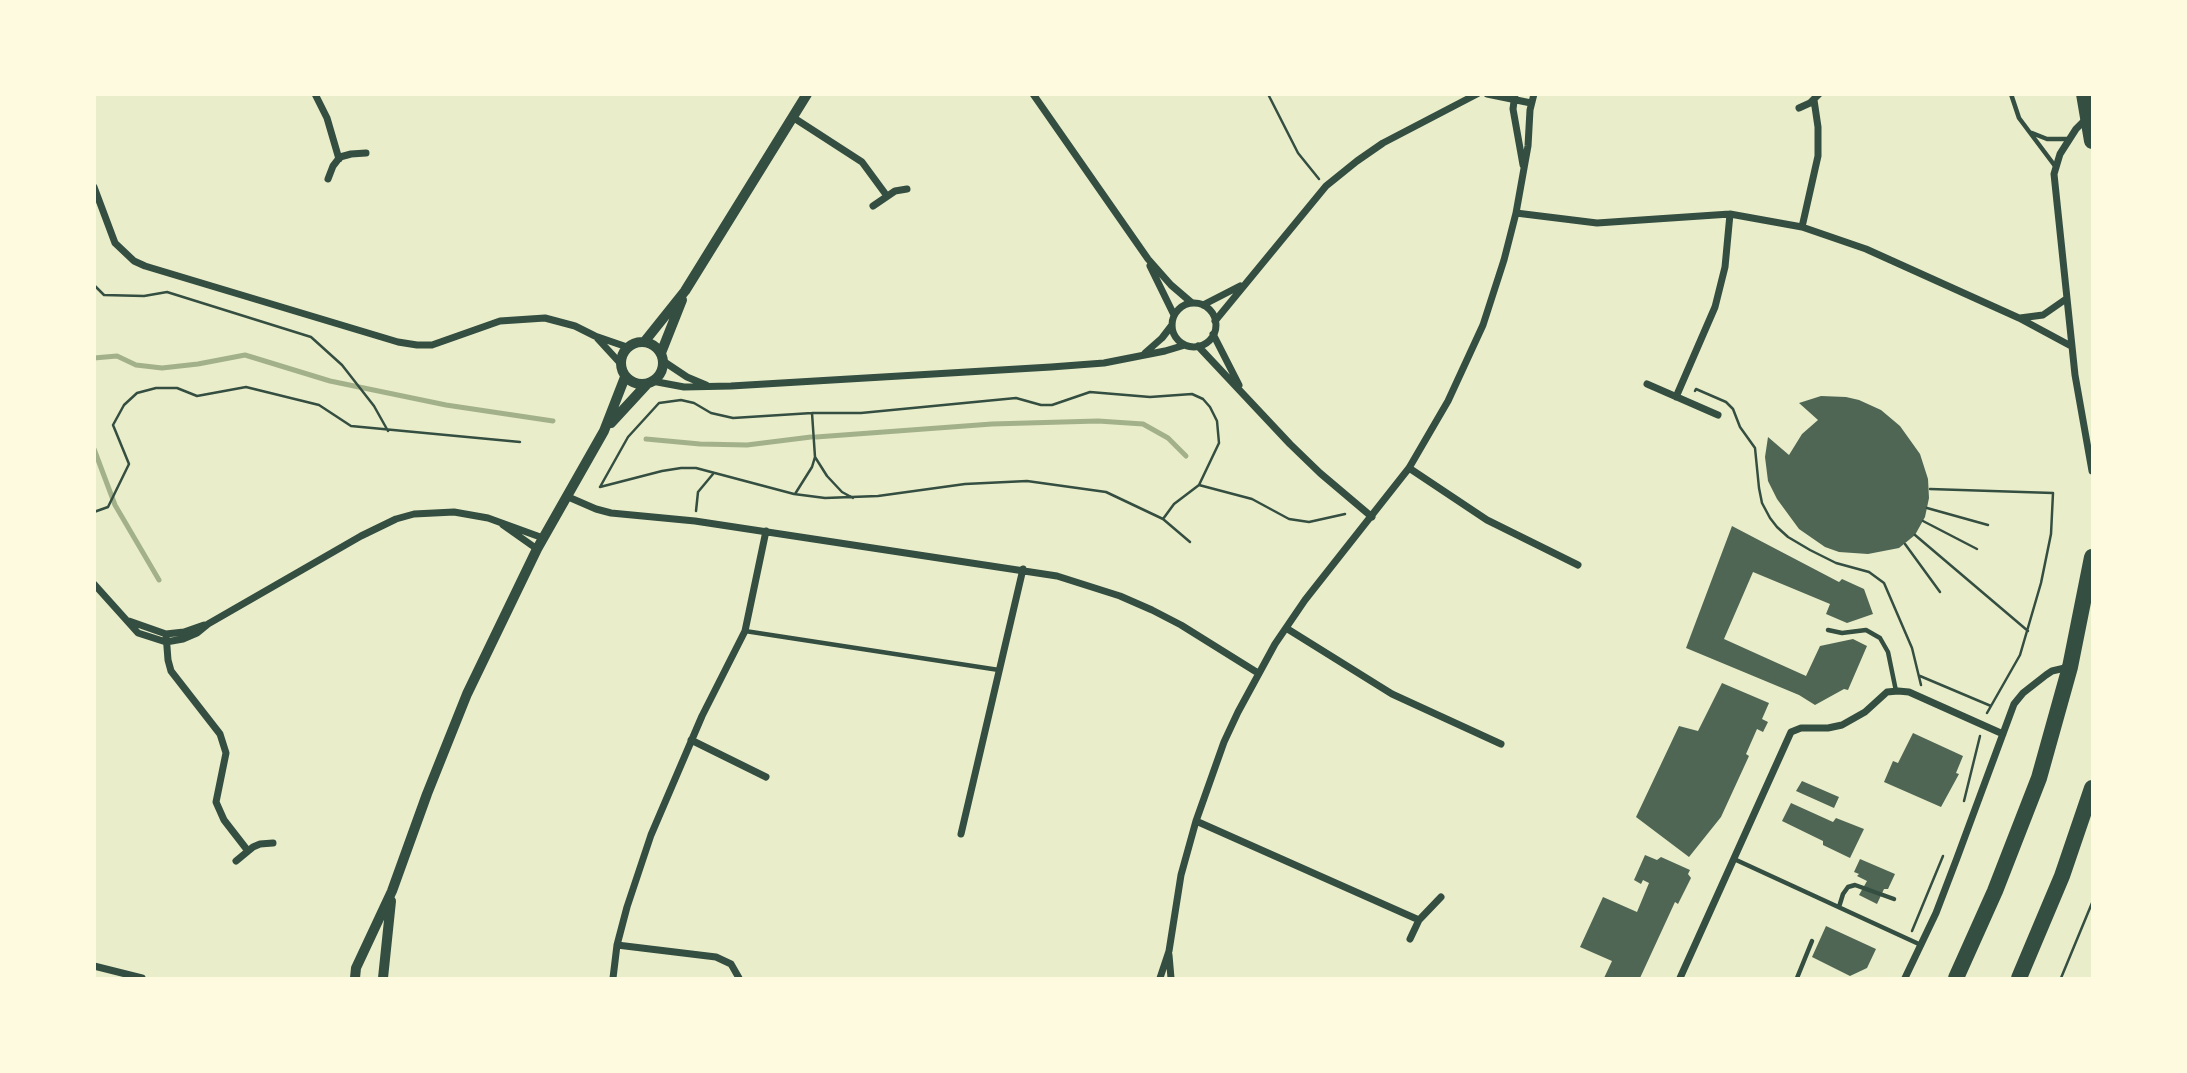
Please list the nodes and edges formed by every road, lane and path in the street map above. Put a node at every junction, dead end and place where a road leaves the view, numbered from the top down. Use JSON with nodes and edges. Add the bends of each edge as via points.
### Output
{"nodes":[{"id":1,"x":315,"y":94,"type":"edge"},
{"id":2,"x":807,"y":94,"type":"edge"},
{"id":3,"x":1033,"y":94,"type":"edge"},
{"id":4,"x":1268,"y":94,"type":"edge"},
{"id":5,"x":1477,"y":94,"type":"edge"},
{"id":6,"x":1487,"y":94,"type":"edge"},
{"id":7,"x":1534,"y":94,"type":"edge"},
{"id":8,"x":2011,"y":94,"type":"edge"},
{"id":9,"x":2084,"y":94,"type":"edge"},
{"id":10,"x":1515,"y":97,"type":"edge"},
{"id":11,"x":1817,"y":97,"type":"edge"},
{"id":12,"x":1531,"y":103,"type":"junction"},
{"id":13,"x":1799,"y":108,"type":"dead end"},
{"id":14,"x":2088,"y":116,"type":"junction"},
{"id":15,"x":794,"y":118,"type":"junction"},
{"id":16,"x":2031,"y":133,"type":"junction"},
{"id":17,"x":2068,"y":139,"type":"junction"},
{"id":18,"x":2092,"y":141,"type":"edge"},
{"id":19,"x":366,"y":153,"type":"dead end"},
{"id":20,"x":339,"y":159,"type":"junction"},
{"id":21,"x":1524,"y":165,"type":"junction"},
{"id":22,"x":2055,"y":166,"type":"junction"},
{"id":23,"x":328,"y":178,"type":"dead end"},
{"id":24,"x":1326,"y":186,"type":"junction"},
{"id":25,"x":94,"y":187,"type":"edge"},
{"id":26,"x":907,"y":189,"type":"dead end"},
{"id":27,"x":887,"y":196,"type":"junction"},
{"id":28,"x":873,"y":206,"type":"dead end"},
{"id":29,"x":1516,"y":213,"type":"junction"},
{"id":30,"x":1730,"y":214,"type":"junction"},
{"id":31,"x":1802,"y":227,"type":"junction"},
{"id":32,"x":1147,"y":259,"type":"junction"},
{"id":33,"x":1244,"y":284,"type":"junction"},
{"id":34,"x":94,"y":285,"type":"edge"},
{"id":35,"x":685,"y":291,"type":"junction"},
{"id":36,"x":2066,"y":299,"type":"junction"},
{"id":37,"x":1192,"y":303,"type":"junction"},
{"id":38,"x":1203,"y":305,"type":"junction"},
{"id":39,"x":1174,"y":315,"type":"junction"},
{"id":40,"x":2019,"y":318,"type":"junction"},
{"id":41,"x":1215,"y":321,"type":"junction"},
{"id":42,"x":1172,"y":325,"type":"junction"},
{"id":43,"x":1213,"y":334,"type":"junction"},
{"id":44,"x":595,"y":337,"type":"junction"},
{"id":45,"x":645,"y":341,"type":"junction"},
{"id":46,"x":1185,"y":345,"type":"junction"},
{"id":47,"x":1198,"y":346,"type":"junction"},
{"id":48,"x":2071,"y":346,"type":"junction"},
{"id":49,"x":627,"y":348,"type":"junction"},
{"id":50,"x":1142,"y":356,"type":"junction"},
{"id":51,"x":662,"y":357,"type":"junction"},
{"id":52,"x":620,"y":363,"type":"junction"},
{"id":53,"x":625,"y":377,"type":"junction"},
{"id":54,"x":649,"y":383,"type":"junction"},
{"id":55,"x":1647,"y":384,"type":"dead end"},
{"id":56,"x":710,"y":386,"type":"junction"},
{"id":57,"x":1243,"y":392,"type":"junction"},
{"id":58,"x":1676,"y":397,"type":"junction"},
{"id":59,"x":1690,"y":404,"type":"junction"},
{"id":60,"x":812,"y":413,"type":"junction"},
{"id":61,"x":1718,"y":415,"type":"dead end"},
{"id":62,"x":388,"y":431,"type":"junction"},
{"id":63,"x":604,"y":431,"type":"junction"},
{"id":64,"x":520,"y":442,"type":"dead end"},
{"id":65,"x":815,"y":457,"type":"junction"},
{"id":66,"x":1409,"y":468,"type":"junction"},
{"id":67,"x":2092,"y":471,"type":"edge"},
{"id":68,"x":713,"y":473,"type":"junction"},
{"id":69,"x":1199,"y":485,"type":"junction"},
{"id":70,"x":1930,"y":489,"type":"dead end"},
{"id":71,"x":2053,"y":493,"type":"dead end"},
{"id":72,"x":794,"y":494,"type":"junction"},
{"id":73,"x":566,"y":496,"type":"junction"},
{"id":74,"x":853,"y":498,"type":"junction"},
{"id":75,"x":1927,"y":508,"type":"dead end"},
{"id":76,"x":94,"y":512,"type":"edge"},
{"id":77,"x":1345,"y":514,"type":"dead end"},
{"id":78,"x":1372,"y":517,"type":"junction"},
{"id":79,"x":1163,"y":519,"type":"junction"},
{"id":80,"x":695,"y":521,"type":"junction"},
{"id":81,"x":1923,"y":521,"type":"dead end"},
{"id":82,"x":501,"y":523,"type":"junction"},
{"id":83,"x":1988,"y":525,"type":"dead end"},
{"id":84,"x":766,"y":531,"type":"junction"},
{"id":85,"x":1915,"y":535,"type":"dead end"},
{"id":86,"x":543,"y":538,"type":"junction"},
{"id":87,"x":1190,"y":542,"type":"dead end"},
{"id":88,"x":1905,"y":544,"type":"dead end"},
{"id":89,"x":537,"y":549,"type":"junction"},
{"id":90,"x":1977,"y":549,"type":"dead end"},
{"id":91,"x":2092,"y":557,"type":"edge"},
{"id":92,"x":1578,"y":565,"type":"dead end"},
{"id":93,"x":1023,"y":569,"type":"junction"},
{"id":94,"x":94,"y":583,"type":"edge"},
{"id":95,"x":1940,"y":592,"type":"dead end"},
{"id":96,"x":1286,"y":628,"type":"junction"},
{"id":97,"x":1828,"y":630,"type":"dead end"},
{"id":98,"x":745,"y":631,"type":"junction"},
{"id":99,"x":2028,"y":631,"type":"dead end"},
{"id":100,"x":166,"y":638,"type":"junction"},
{"id":101,"x":2070,"y":667,"type":"junction"},
{"id":102,"x":1000,"y":670,"type":"junction"},
{"id":103,"x":1258,"y":673,"type":"junction"},
{"id":104,"x":1919,"y":676,"type":"junction"},
{"id":105,"x":1896,"y":691,"type":"junction"},
{"id":106,"x":1924,"y":699,"type":"junction"},
{"id":107,"x":1991,"y":706,"type":"dead end"},
{"id":108,"x":2003,"y":734,"type":"junction"},
{"id":109,"x":691,"y":740,"type":"junction"},
{"id":110,"x":1501,"y":744,"type":"dead end"},
{"id":111,"x":766,"y":777,"type":"dead end"},
{"id":112,"x":2092,"y":788,"type":"edge"},
{"id":113,"x":1196,"y":821,"type":"junction"},
{"id":114,"x":961,"y":834,"type":"dead end"},
{"id":115,"x":273,"y":843,"type":"dead end"},
{"id":116,"x":248,"y":851,"type":"junction"},
{"id":117,"x":1734,"y":859,"type":"junction"},
{"id":118,"x":236,"y":861,"type":"dead end"},
{"id":119,"x":392,"y":891,"type":"junction"},
{"id":120,"x":1441,"y":897,"type":"dead end"},
{"id":121,"x":1894,"y":899,"type":"dead end"},
{"id":122,"x":2092,"y":903,"type":"edge"},
{"id":123,"x":1839,"y":907,"type":"junction"},
{"id":124,"x":1419,"y":920,"type":"junction"},
{"id":125,"x":1410,"y":939,"type":"dead end"},
{"id":126,"x":1812,"y":941,"type":"dead end"},
{"id":127,"x":617,"y":945,"type":"junction"},
{"id":128,"x":1921,"y":945,"type":"junction"},
{"id":129,"x":1169,"y":951,"type":"junction"},
{"id":130,"x":94,"y":965,"type":"edge"},
{"id":131,"x":142,"y":978,"type":"edge"},
{"id":132,"x":355,"y":978,"type":"edge"},
{"id":133,"x":383,"y":978,"type":"edge"},
{"id":134,"x":614,"y":978,"type":"edge"},
{"id":135,"x":740,"y":978,"type":"edge"},
{"id":136,"x":1160,"y":978,"type":"edge"},
{"id":137,"x":1171,"y":978,"type":"edge"},
{"id":138,"x":1680,"y":978,"type":"edge"},
{"id":139,"x":1799,"y":978,"type":"edge"},
{"id":140,"x":1905,"y":978,"type":"edge"},
{"id":141,"x":1956,"y":978,"type":"edge"},
{"id":142,"x":2019,"y":978,"type":"edge"},
{"id":143,"x":2061,"y":978,"type":"edge"}],
"edges":[{"from":1,"to":20,"type":"street"},
{"from":2,"to":15,"type":"street"},
{"from":3,"to":32,"type":"street"},
{"from":4,"to":24,"type":"path","via":[[1304,163]]},
{"from":5,"to":24,"type":"street","via":[[1383,143]]},
{"from":6,"to":10,"type":"street"},
{"from":7,"to":12,"type":"street"},
{"from":8,"to":16,"type":"lane","via":[[2019,118]]},
{"from":9,"to":14,"type":"highway"},
{"from":10,"to":12,"type":"street"},
{"from":10,"to":21,"type":"street","via":[[1513,109]]},
{"from":11,"to":13,"type":"street"},
{"from":11,"to":31,"type":"street","via":[[1818,156]]},
{"from":12,"to":21,"type":"street"},
{"from":14,"to":17,"type":"street"},
{"from":14,"to":18,"type":"highway"},
{"from":15,"to":27,"type":"street","via":[[862,162]]},
{"from":15,"to":35,"type":"street"},
{"from":16,"to":17,"type":"lane"},
{"from":16,"to":22,"type":"lane"},
{"from":17,"to":22,"type":"street"},
{"from":19,"to":20,"type":"street"},
{"from":20,"to":23,"type":"street"},
{"from":21,"to":29,"type":"street"},
{"from":22,"to":36,"type":"street"},
{"from":24,"to":33,"type":"street"},
{"from":25,"to":44,"type":"street","via":[[110,234],[128,256],[145,266],[398,342],[432,345],[500,321],[525,318],[564,322]]},
{"from":26,"to":27,"type":"street"},
{"from":27,"to":28,"type":"street"},
{"from":29,"to":30,"type":"street","via":[[1597,223]]},
{"from":29,"to":66,"type":"street","via":[[1483,325],[1448,401]]},
{"from":30,"to":31,"type":"street"},
{"from":30,"to":58,"type":"street","via":[[1721,286]]},
{"from":31,"to":40,"type":"street","via":[[1866,249]]},
{"from":32,"to":37,"type":"street"},
{"from":32,"to":39,"type":"street"},
{"from":33,"to":38,"type":"street"},
{"from":33,"to":41,"type":"street"},
{"from":34,"to":62,"type":"path","via":[[104,295],[167,292],[311,337],[342,365]]},
{"from":35,"to":45,"type":"street"},
{"from":35,"to":51,"type":"street"},
{"from":36,"to":40,"type":"street","via":[[2043,315]]},
{"from":36,"to":48,"type":"street"},
{"from":37,"to":38,"type":"street"},
{"from":37,"to":39,"type":"street","via":[[1181,306]]},
{"from":38,"to":41,"type":"street"},
{"from":39,"to":42,"type":"street"},
{"from":40,"to":48,"type":"street"},
{"from":41,"to":43,"type":"street"},
{"from":42,"to":46,"type":"street","via":[[1175,337]]},
{"from":42,"to":50,"type":"street"},
{"from":43,"to":47,"type":"street"},
{"from":43,"to":57,"type":"street"},
{"from":44,"to":49,"type":"street"},
{"from":44,"to":52,"type":"street"},
{"from":45,"to":49,"type":"street"},
{"from":45,"to":51,"type":"street"},
{"from":46,"to":47,"type":"street"},
{"from":46,"to":50,"type":"street"},
{"from":47,"to":57,"type":"street"},
{"from":48,"to":67,"type":"street"},
{"from":49,"to":52,"type":"street"},
{"from":50,"to":56,"type":"street","via":[[1061,367]]},
{"from":51,"to":54,"type":"street","via":[[660,374]]},
{"from":51,"to":56,"type":"street","via":[[687,377]]},
{"from":52,"to":53,"type":"street"},
{"from":53,"to":54,"type":"street"},
{"from":53,"to":63,"type":"street"},
{"from":54,"to":56,"type":"street"},
{"from":54,"to":63,"type":"street"},
{"from":55,"to":58,"type":"street"},
{"from":57,"to":78,"type":"street","via":[[1320,473]]},
{"from":58,"to":59,"type":"street"},
{"from":59,"to":61,"type":"street"},
{"from":59,"to":104,"type":"path","via":[[1696,389],[1730,405],[1755,448],[1766,512],[1788,537],[1884,583]]},
{"from":60,"to":65,"type":"path"},
{"from":60,"to":68,"type":"path","via":[[733,418],[681,400],[659,403],[628,437],[600,487],[681,468]]},
{"from":60,"to":69,"type":"path","via":[[861,413],[1016,398],[1052,405],[1090,392],[1150,397],[1192,394],[1210,407],[1220,433]]},
{"from":62,"to":64,"type":"path"},
{"from":62,"to":76,"type":"path","via":[[351,426],[319,405],[246,387],[197,396],[177,387],[137,393],[113,425],[129,464],[108,506]]},
{"from":63,"to":73,"type":"street"},
{"from":65,"to":72,"type":"path"},
{"from":65,"to":74,"type":"path","via":[[827,476]]},
{"from":66,"to":78,"type":"street"},
{"from":66,"to":92,"type":"street","via":[[1487,520]]},
{"from":68,"to":72,"type":"path"},
{"from":68,"to":80,"type":"path","via":[[698,492]]},
{"from":69,"to":77,"type":"path","via":[[1252,499],[1289,519],[1309,522]]},
{"from":69,"to":79,"type":"path"},
{"from":70,"to":71,"type":"path"},
{"from":72,"to":74,"type":"path"},
{"from":73,"to":80,"type":"street","via":[[611,513]]},
{"from":73,"to":86,"type":"street"},
{"from":74,"to":79,"type":"path","via":[[1027,481],[1107,492]]},
{"from":75,"to":83,"type":"path"},
{"from":78,"to":96,"type":"street"},
{"from":79,"to":87,"type":"path"},
{"from":80,"to":84,"type":"street"},
{"from":81,"to":90,"type":"path"},
{"from":82,"to":86,"type":"street"},
{"from":82,"to":89,"type":"street"},
{"from":82,"to":100,"type":"street","via":[[454,512],[396,519],[197,633],[183,639]]},
{"from":84,"to":93,"type":"street"},
{"from":84,"to":98,"type":"street"},
{"from":85,"to":99,"type":"path"},
{"from":86,"to":89,"type":"street"},
{"from":88,"to":95,"type":"path"},
{"from":89,"to":119,"type":"street","via":[[467,694]]},
{"from":91,"to":101,"type":"highway"},
{"from":93,"to":102,"type":"street"},
{"from":93,"to":103,"type":"street","via":[[1088,584],[1141,605]]},
{"from":94,"to":100,"type":"street","via":[[138,633]]},
{"from":96,"to":103,"type":"street"},
{"from":96,"to":110,"type":"street","via":[[1392,694]]},
{"from":97,"to":105,"type":"lane","via":[[1866,630],[1880,638],[1888,652]]},
{"from":98,"to":102,"type":"lane"},
{"from":98,"to":109,"type":"street"},
{"from":100,"to":116,"type":"street","via":[[175,679],[220,734],[226,753],[216,802]]},
{"from":101,"to":108,"type":"street","via":[[2052,671],[2023,693]]},
{"from":101,"to":141,"type":"highway","via":[[2054,732],[2026,812]]},
{"from":102,"to":114,"type":"street"},
{"from":103,"to":113,"type":"street","via":[[1224,742]]},
{"from":104,"to":106,"type":"path"},
{"from":104,"to":107,"type":"path"},
{"from":105,"to":106,"type":"street"},
{"from":105,"to":117,"type":"street","via":[[1887,692],[1842,725],[1791,732]]},
{"from":106,"to":108,"type":"street"},
{"from":108,"to":128,"type":"street"},
{"from":109,"to":111,"type":"street"},
{"from":109,"to":127,"type":"street","via":[[646,847]]},
{"from":112,"to":142,"type":"highway","via":[[2062,876]]},
{"from":113,"to":124,"type":"street"},
{"from":113,"to":129,"type":"street","via":[[1181,875]]},
{"from":115,"to":116,"type":"street"},
{"from":116,"to":118,"type":"street"},
{"from":117,"to":123,"type":"lane"},
{"from":117,"to":138,"type":"street"},
{"from":119,"to":132,"type":"street"},
{"from":119,"to":133,"type":"street"},
{"from":120,"to":124,"type":"street"},
{"from":121,"to":123,"type":"lane","via":[[1854,885],[1843,894]]},
{"from":122,"to":143,"type":"path"},
{"from":123,"to":128,"type":"lane"},
{"from":124,"to":125,"type":"street"},
{"from":126,"to":139,"type":"lane"},
{"from":127,"to":134,"type":"street"},
{"from":127,"to":135,"type":"street","via":[[716,957],[731,964]]},
{"from":128,"to":140,"type":"street"},
{"from":129,"to":136,"type":"street"},
{"from":129,"to":137,"type":"street"},
{"from":130,"to":131,"type":"street"}]}
